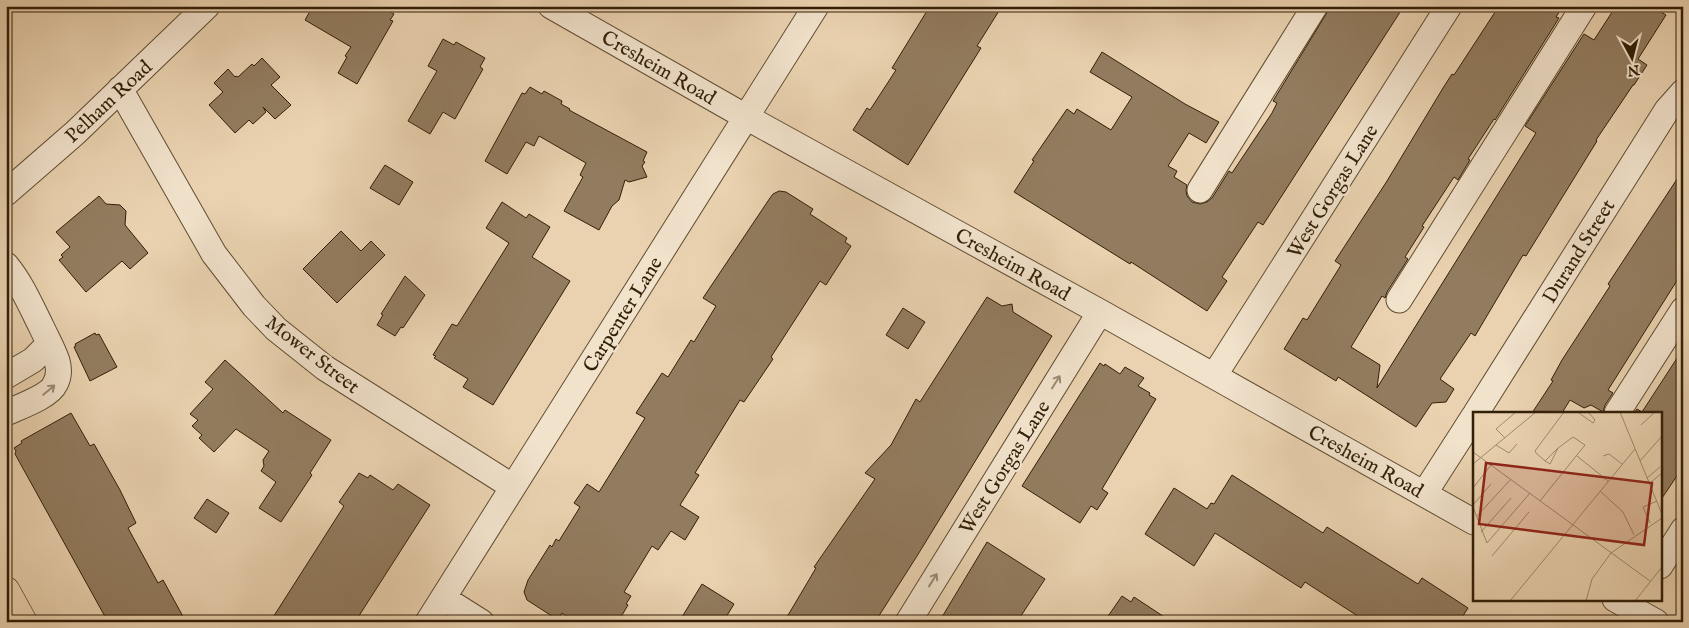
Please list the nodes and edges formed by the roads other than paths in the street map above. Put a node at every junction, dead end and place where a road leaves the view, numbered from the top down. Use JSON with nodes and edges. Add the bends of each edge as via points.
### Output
{"nodes":[{"id":1,"x":207,"y":6,"type":"edge"},
{"id":2,"x":552,"y":6,"type":"edge"},
{"id":3,"x":816,"y":6,"type":"edge"},
{"id":4,"x":1315,"y":6,"type":"edge"},
{"id":5,"x":1449,"y":6,"type":"edge"},
{"id":6,"x":1584,"y":6,"type":"edge"},
{"id":7,"x":120,"y":89,"type":"junction"},
{"id":8,"x":1683,"y":92,"type":"edge"},
{"id":9,"x":746,"y":117,"type":"junction"},
{"id":10,"x":1200,"y":190,"type":"dead end"},
{"id":11,"x":6,"y":193,"type":"edge"},
{"id":12,"x":6,"y":265,"type":"edge"},
{"id":13,"x":1399,"y":300,"type":"dead end"},
{"id":14,"x":1683,"y":310,"type":"edge"},
{"id":15,"x":1100,"y":312,"type":"junction"},
{"id":16,"x":50,"y":344,"type":"junction"},
{"id":17,"x":6,"y":376,"type":"edge"},
{"id":18,"x":1214,"y":376,"type":"junction"},
{"id":19,"x":1476,"y":412,"type":"edge"},
{"id":20,"x":1618,"y":412,"type":"edge"},
{"id":21,"x":6,"y":413,"type":"edge"},
{"id":22,"x":1473,"y":417,"type":"edge"},
{"id":23,"x":513,"y":488,"type":"junction"},
{"id":24,"x":1424,"y":494,"type":"junction"},
{"id":25,"x":1473,"y":521,"type":"edge"},
{"id":26,"x":1683,"y":530,"type":"edge"},
{"id":27,"x":1662,"y":563,"type":"edge"},
{"id":28,"x":6,"y":591,"type":"edge"},
{"id":29,"x":443,"y":598,"type":"junction"},
{"id":30,"x":1629,"y":603,"type":"edge"},
{"id":31,"x":23,"y":622,"type":"edge"},
{"id":32,"x":428,"y":622,"type":"edge"},
{"id":33,"x":481,"y":622,"type":"edge"},
{"id":34,"x":908,"y":622,"type":"edge"},
{"id":35,"x":1656,"y":622,"type":"edge"}],
"edges":[{"from":1,"to":7,"type":"street","name":"Pelham Road"},
{"from":2,"to":9,"type":"street","name":"Cresheim Road"},
{"from":3,"to":9,"type":"street","name":"Carpenter Lane"},
{"from":4,"to":10,"type":"street"},
{"from":5,"to":18,"type":"street","name":"West Gorgas Lane"},
{"from":6,"to":13,"type":"street"},
{"from":7,"to":11,"type":"street","name":"Pelham Road"},
{"from":7,"to":23,"type":"street","name":"Mower Street","via":[[214,254],[254,306],[324,368]]},
{"from":8,"to":19,"type":"street","name":"Durand Street","via":[[1667,110]]},
{"from":9,"to":15,"type":"street","name":"Cresheim Road"},
{"from":9,"to":23,"type":"street","name":"Carpenter Lane"},
{"from":12,"to":16,"type":"street","via":[[24,292]]},
{"from":14,"to":20,"type":"street"},
{"from":15,"to":18,"type":"street","name":"Cresheim Road"},
{"from":34,"to":15,"type":"street","name":"West Gorgas Lane","one_way":true},
{"from":16,"to":17,"type":"street","via":[[33,360]]},
{"from":21,"to":16,"type":"street","one_way":true,"via":[[47,393],[55,385],[57,362]]},
{"from":18,"to":24,"type":"street","name":"Cresheim Road"},
{"from":22,"to":24,"type":"street","name":"Durand Street"},
{"from":23,"to":29,"type":"street","name":"Carpenter Lane"},
{"from":24,"to":25,"type":"street","name":"Cresheim Road"},
{"from":26,"to":27,"type":"street"},
{"from":28,"to":31,"type":"main road"},
{"from":29,"to":32,"type":"street","name":"Carpenter Lane"},
{"from":29,"to":33,"type":"street"},
{"from":30,"to":35,"type":"street"}]}
